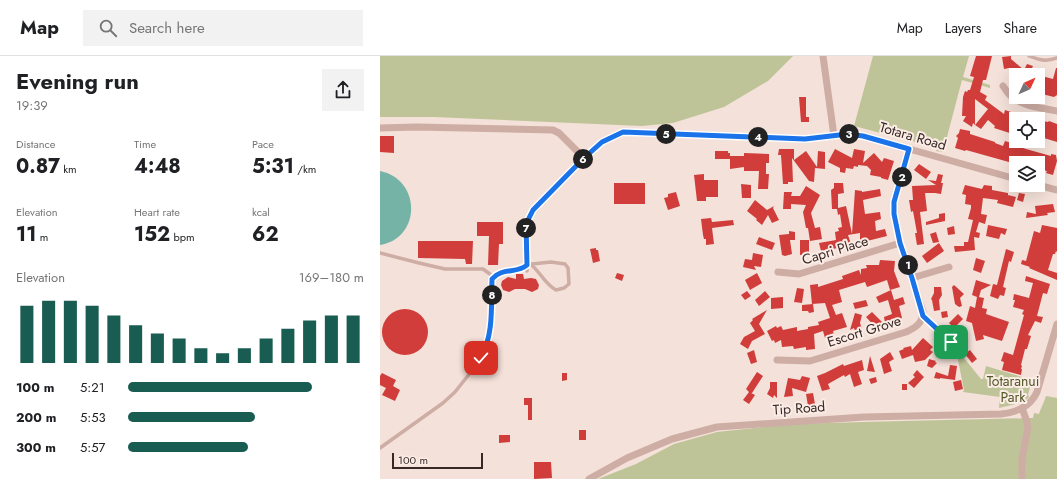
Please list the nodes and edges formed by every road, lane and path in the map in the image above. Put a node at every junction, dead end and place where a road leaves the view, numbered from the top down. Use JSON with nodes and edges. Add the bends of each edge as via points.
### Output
{"nodes":[{"id":1,"x":823,"y":56,"type":"edge"},
{"id":2,"x":1032,"y":57,"type":"edge"},
{"id":3,"x":1057,"y":58,"type":"edge"},
{"id":4,"x":1003,"y":86,"type":"dead end"},
{"id":5,"x":1057,"y":111,"type":"edge"},
{"id":6,"x":380,"y":128,"type":"edge"},
{"id":7,"x":834,"y":136,"type":"junction"},
{"id":8,"x":909,"y":149,"type":"junction"},
{"id":9,"x":584,"y":158,"type":"junction"},
{"id":10,"x":1009,"y":177,"type":"edge"},
{"id":11,"x":1045,"y":187,"type":"edge"},
{"id":12,"x":1057,"y":190,"type":"edge"},
{"id":13,"x":526,"y":224,"type":"joint"},
{"id":14,"x":900,"y":243,"type":"junction"},
{"id":15,"x":380,"y":253,"type":"edge"},
{"id":16,"x":527,"y":263,"type":"junction"},
{"id":17,"x":532,"y":264,"type":"junction"},
{"id":18,"x":949,"y":267,"type":"dead end"},
{"id":19,"x":527,"y":271,"type":"dead end"},
{"id":20,"x":778,"y":272,"type":"dead end"},
{"id":21,"x":494,"y":277,"type":"junction"},
{"id":22,"x":912,"y":278,"type":"junction"},
{"id":23,"x":923,"y":316,"type":"junction"},
{"id":24,"x":1057,"y":324,"type":"edge"},
{"id":25,"x":951,"y":342,"type":"dead end"},
{"id":26,"x":777,"y":360,"type":"dead end"},
{"id":27,"x":1022,"y":408,"type":"junction"},
{"id":28,"x":380,"y":448,"type":"edge"},
{"id":29,"x":589,"y":479,"type":"edge"},
{"id":30,"x":1022,"y":479,"type":"edge"}],
"edges":[{"from":1,"to":7,"type":"street"},
{"from":2,"to":3,"type":"lane","via":[[1047,61]]},
{"from":4,"to":5,"type":"street","via":[[1018,100]]},
{"from":6,"to":9,"type":"street","via":[[553,130]]},
{"from":7,"to":8,"type":"street","name":"Totara Road","via":[[863,136]]},
{"from":7,"to":9,"type":"street","name":"Totara Road","via":[[805,139],[623,132],[602,142]]},
{"from":8,"to":10,"type":"street","name":"Totara Road"},
{"from":8,"to":14,"type":"street","via":[[894,202]]},
{"from":9,"to":13,"type":"street","name":"Totara Road","via":[[533,210]]},
{"from":11,"to":12,"type":"street"},
{"from":13,"to":16,"type":"lane","name":"Totara Road"},
{"from":14,"to":20,"type":"street","name":"Capri Place","via":[[799,274]]},
{"from":14,"to":22,"type":"street"},
{"from":15,"to":21,"type":"lane","via":[[445,269],[483,269]]},
{"from":16,"to":17,"type":"lane"},
{"from":16,"to":19,"type":"lane","name":"Totara Road"},
{"from":16,"to":21,"type":"lane","via":[[519,269],[504,271]]},
{"from":17,"to":17,"type":"lane","via":[[549,287],[556,290],[569,284],[568,268],[565,264]]},
{"from":18,"to":22,"type":"street"},
{"from":21,"to":28,"type":"lane","via":[[490,331],[478,363],[443,403]]},
{"from":22,"to":23,"type":"street"},
{"from":23,"to":25,"type":"street"},
{"from":23,"to":26,"type":"street","name":"Escort Grove","via":[[918,325],[906,332],[810,361]]},
{"from":24,"to":27,"type":"street","via":[[1038,392],[1033,400]]},
{"from":27,"to":29,"type":"street","name":"Tip Road","via":[[1001,414],[864,417],[717,427],[672,439],[627,458]]},
{"from":27,"to":30,"type":"street","via":[[1028,427],[1022,459]]}]}
